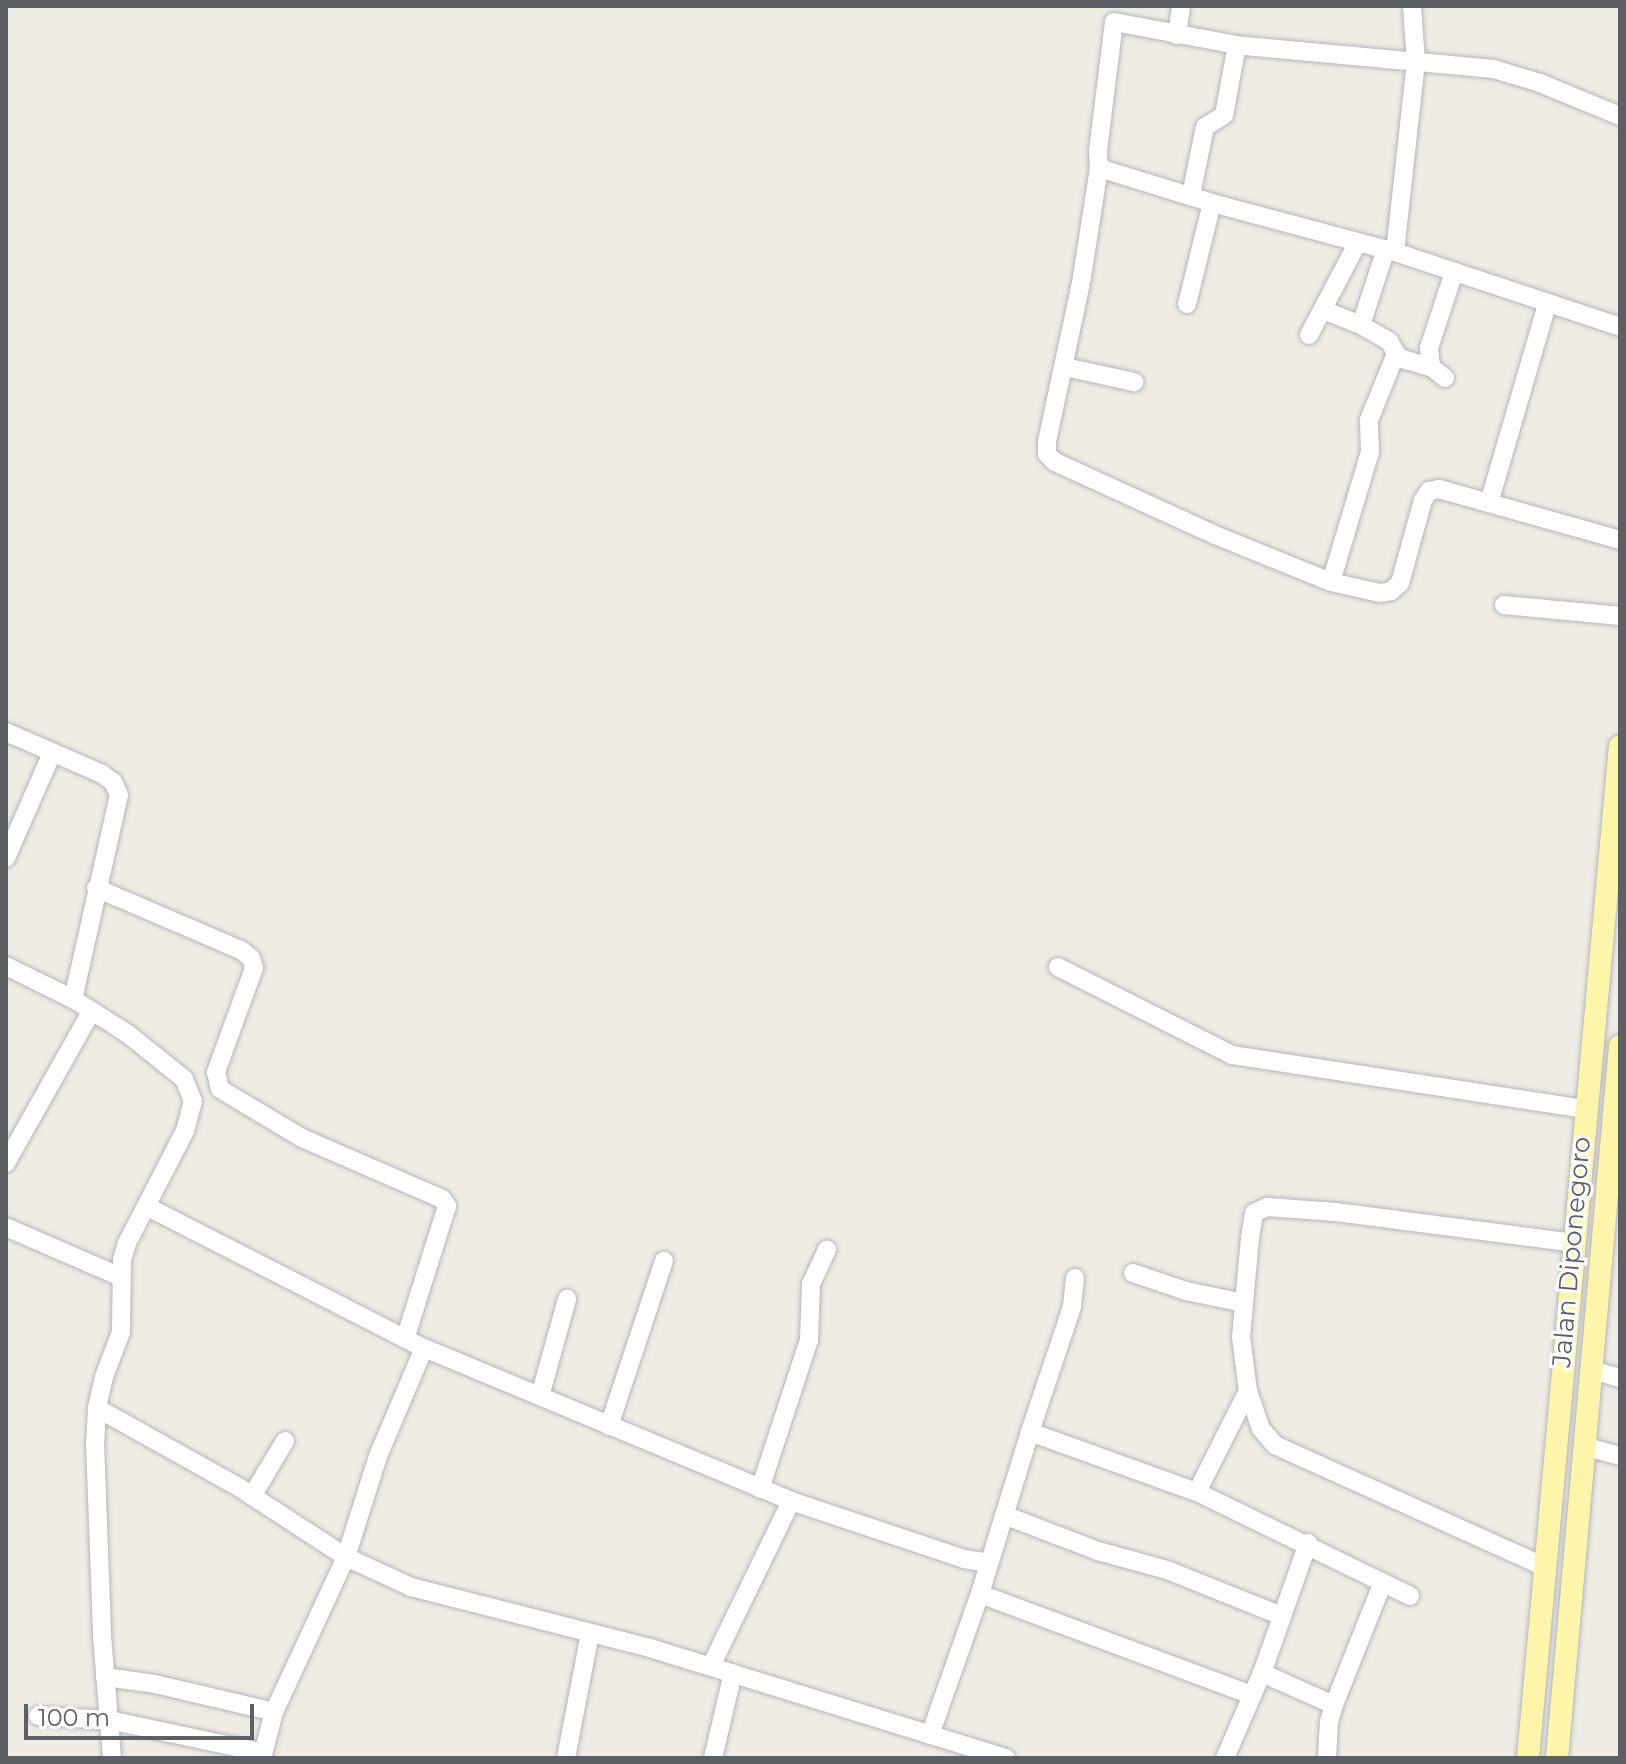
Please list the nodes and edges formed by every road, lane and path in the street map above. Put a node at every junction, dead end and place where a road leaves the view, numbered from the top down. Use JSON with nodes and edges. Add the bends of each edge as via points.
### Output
{"nodes":[{"id":1,"x":1104,"y":6,"type":"edge"},
{"id":2,"x":1181,"y":6,"type":"edge"},
{"id":3,"x":1412,"y":6,"type":"edge"},
{"id":4,"x":1114,"y":22,"type":"junction"},
{"id":5,"x":1177,"y":35,"type":"junction"},
{"id":6,"x":1237,"y":45,"type":"junction"},
{"id":7,"x":1416,"y":62,"type":"junction"},
{"id":8,"x":1620,"y":116,"type":"edge"},
{"id":9,"x":1099,"y":168,"type":"junction"},
{"id":10,"x":1191,"y":195,"type":"junction"},
{"id":11,"x":1212,"y":203,"type":"junction"},
{"id":12,"x":1358,"y":242,"type":"junction"},
{"id":13,"x":1390,"y":251,"type":"junction"},
{"id":14,"x":1454,"y":272,"type":"junction"},
{"id":15,"x":1187,"y":304,"type":"dead end"},
{"id":16,"x":1547,"y":305,"type":"junction"},
{"id":17,"x":1323,"y":310,"type":"junction"},
{"id":18,"x":1361,"y":325,"type":"junction"},
{"id":19,"x":1620,"y":327,"type":"edge"},
{"id":20,"x":1309,"y":335,"type":"dead end"},
{"id":21,"x":1395,"y":356,"type":"junction"},
{"id":22,"x":1065,"y":367,"type":"junction"},
{"id":23,"x":1134,"y":382,"type":"dead end"},
{"id":24,"x":1489,"y":503,"type":"junction"},
{"id":25,"x":1620,"y":540,"type":"edge"},
{"id":26,"x":1331,"y":582,"type":"junction"},
{"id":27,"x":1504,"y":605,"type":"dead end"},
{"id":28,"x":1620,"y":616,"type":"edge"},
{"id":29,"x":6,"y":732,"type":"edge"},
{"id":30,"x":1620,"y":746,"type":"edge"},
{"id":31,"x":52,"y":753,"type":"junction"},
{"id":32,"x":6,"y":858,"type":"edge"},
{"id":33,"x":96,"y":888,"type":"junction"},
{"id":34,"x":6,"y":966,"type":"edge"},
{"id":35,"x":1058,"y":967,"type":"dead end"},
{"id":36,"x":73,"y":999,"type":"junction"},
{"id":37,"x":91,"y":1012,"type":"junction"},
{"id":38,"x":1620,"y":1046,"type":"edge"},
{"id":39,"x":215,"y":1081,"type":"junction"},
{"id":40,"x":191,"y":1089,"type":"junction"},
{"id":41,"x":1585,"y":1109,"type":"junction"},
{"id":42,"x":6,"y":1163,"type":"edge"},
{"id":43,"x":146,"y":1206,"type":"junction"},
{"id":44,"x":1612,"y":1206,"type":"edge"},
{"id":45,"x":6,"y":1227,"type":"edge"},
{"id":46,"x":1574,"y":1243,"type":"junction"},
{"id":47,"x":827,"y":1250,"type":"dead end"},
{"id":48,"x":664,"y":1261,"type":"dead end"},
{"id":49,"x":1133,"y":1273,"type":"dead end"},
{"id":50,"x":121,"y":1277,"type":"junction"},
{"id":51,"x":1075,"y":1278,"type":"dead end"},
{"id":52,"x":567,"y":1299,"type":"dead end"},
{"id":53,"x":1244,"y":1303,"type":"junction"},
{"id":54,"x":405,"y":1339,"type":"junction"},
{"id":55,"x":424,"y":1348,"type":"junction"},
{"id":56,"x":1590,"y":1369,"type":"junction"},
{"id":57,"x":1620,"y":1378,"type":"edge"},
{"id":58,"x":1248,"y":1391,"type":"junction"},
{"id":59,"x":540,"y":1396,"type":"junction"},
{"id":60,"x":97,"y":1408,"type":"junction"},
{"id":61,"x":609,"y":1426,"type":"junction"},
{"id":62,"x":1030,"y":1432,"type":"junction"},
{"id":63,"x":285,"y":1441,"type":"dead end"},
{"id":64,"x":1583,"y":1446,"type":"junction"},
{"id":65,"x":1620,"y":1456,"type":"edge"},
{"id":66,"x":760,"y":1489,"type":"junction"},
{"id":67,"x":1197,"y":1492,"type":"junction"},
{"id":68,"x":252,"y":1496,"type":"junction"},
{"id":69,"x":791,"y":1501,"type":"junction"},
{"id":70,"x":1004,"y":1515,"type":"junction"},
{"id":71,"x":1308,"y":1543,"type":"junction"},
{"id":72,"x":346,"y":1557,"type":"junction"},
{"id":73,"x":988,"y":1563,"type":"junction"},
{"id":74,"x":1545,"y":1567,"type":"junction"},
{"id":75,"x":1383,"y":1582,"type":"junction"},
{"id":76,"x":980,"y":1594,"type":"junction"},
{"id":77,"x":1410,"y":1596,"type":"dead end"},
{"id":78,"x":1282,"y":1616,"type":"junction"},
{"id":79,"x":590,"y":1633,"type":"junction"},
{"id":80,"x":711,"y":1666,"type":"junction"},
{"id":81,"x":733,"y":1673,"type":"junction"},
{"id":82,"x":1262,"y":1673,"type":"junction"},
{"id":83,"x":105,"y":1677,"type":"junction"},
{"id":84,"x":1251,"y":1695,"type":"junction"},
{"id":85,"x":1334,"y":1705,"type":"junction"},
{"id":86,"x":274,"y":1712,"type":"junction"},
{"id":87,"x":38,"y":1716,"type":"dead end"},
{"id":88,"x":109,"y":1720,"type":"junction"},
{"id":89,"x":930,"y":1735,"type":"junction"},
{"id":90,"x":263,"y":1755,"type":"edge"},
{"id":91,"x":112,"y":1758,"type":"edge"},
{"id":92,"x":566,"y":1758,"type":"edge"},
{"id":93,"x":713,"y":1758,"type":"edge"},
{"id":94,"x":1006,"y":1758,"type":"edge"},
{"id":95,"x":1225,"y":1758,"type":"edge"},
{"id":96,"x":1327,"y":1758,"type":"edge"},
{"id":97,"x":1528,"y":1758,"type":"edge"},
{"id":98,"x":1557,"y":1758,"type":"edge"}],
"edges":[{"from":1,"to":4,"type":"street"},
{"from":2,"to":5,"type":"street"},
{"from":3,"to":7,"type":"street"},
{"from":4,"to":5,"type":"street"},
{"from":4,"to":9,"type":"street"},
{"from":5,"to":6,"type":"street"},
{"from":6,"to":7,"type":"street"},
{"from":6,"to":10,"type":"street","via":[[1224,115],[1205,127]]},
{"from":7,"to":8,"type":"street","via":[[1494,69]]},
{"from":7,"to":13,"type":"street"},
{"from":9,"to":10,"type":"street"},
{"from":9,"to":22,"type":"street"},
{"from":10,"to":11,"type":"street"},
{"from":11,"to":12,"type":"street"},
{"from":11,"to":15,"type":"street"},
{"from":12,"to":13,"type":"street"},
{"from":12,"to":17,"type":"street"},
{"from":13,"to":14,"type":"street"},
{"from":13,"to":18,"type":"street"},
{"from":14,"to":16,"type":"street"},
{"from":14,"to":21,"type":"street","via":[[1429,348],[1438,372]]},
{"from":16,"to":19,"type":"street"},
{"from":16,"to":24,"type":"street"},
{"from":17,"to":18,"type":"street"},
{"from":17,"to":20,"type":"street"},
{"from":18,"to":21,"type":"street","via":[[1389,341]]},
{"from":21,"to":26,"type":"street","via":[[1369,420],[1370,452]]},
{"from":22,"to":23,"type":"street"},
{"from":22,"to":26,"type":"street","via":[[1047,442],[1047,454],[1055,462]]},
{"from":24,"to":25,"type":"street"},
{"from":24,"to":26,"type":"street","via":[[1429,491],[1400,583],[1380,593]]},
{"from":27,"to":28,"type":"street"},
{"from":29,"to":31,"type":"street"},
{"from":30,"to":41,"type":"main road","name":"Jalan Diponegoro"},
{"from":31,"to":32,"type":"street"},
{"from":31,"to":33,"type":"street","via":[[102,774],[119,795]]},
{"from":33,"to":36,"type":"street"},
{"from":33,"to":39,"type":"street","via":[[251,958],[254,968]]},
{"from":34,"to":36,"type":"street"},
{"from":35,"to":41,"type":"street","via":[[1232,1055]]},
{"from":36,"to":37,"type":"street"},
{"from":37,"to":40,"type":"street","via":[[164,1061]]},
{"from":37,"to":42,"type":"street"},
{"from":38,"to":44,"type":"main road","name":"Jalan Diponegoro"},
{"from":39,"to":40,"type":"street"},
{"from":39,"to":54,"type":"street","via":[[230,1098],[302,1138],[442,1199],[447,1206]]},
{"from":40,"to":43,"type":"street","via":[[192,1116]]},
{"from":41,"to":46,"type":"main road","name":"Jalan Diponegoro"},
{"from":43,"to":50,"type":"street","via":[[127,1243]]},
{"from":43,"to":54,"type":"street"},
{"from":44,"to":56,"type":"main road","name":"Jalan Diponegoro"},
{"from":45,"to":50,"type":"street"},
{"from":46,"to":53,"type":"street","via":[[1267,1207],[1254,1213]]},
{"from":46,"to":74,"type":"main road","name":"Jalan Diponegoro"},
{"from":47,"to":66,"type":"street","via":[[811,1284],[809,1340]]},
{"from":48,"to":61,"type":"street"},
{"from":49,"to":53,"type":"street"},
{"from":50,"to":60,"type":"street","via":[[121,1332]]},
{"from":51,"to":62,"type":"street","via":[[1072,1307]]},
{"from":52,"to":59,"type":"street"},
{"from":53,"to":58,"type":"street","via":[[1241,1337]]},
{"from":54,"to":55,"type":"street"},
{"from":55,"to":59,"type":"street"},
{"from":55,"to":72,"type":"street","via":[[378,1456]]},
{"from":56,"to":57,"type":"street"},
{"from":56,"to":64,"type":"main road","name":"Jalan Diponegoro"},
{"from":58,"to":67,"type":"street"},
{"from":58,"to":74,"type":"street","via":[[1253,1415],[1275,1445]]},
{"from":59,"to":61,"type":"street"},
{"from":60,"to":68,"type":"street"},
{"from":60,"to":83,"type":"street"},
{"from":61,"to":66,"type":"street"},
{"from":62,"to":67,"type":"street"},
{"from":62,"to":70,"type":"street"},
{"from":63,"to":68,"type":"street"},
{"from":64,"to":65,"type":"street"},
{"from":64,"to":98,"type":"main road","name":"Jalan Diponegoro"},
{"from":66,"to":69,"type":"street"},
{"from":67,"to":71,"type":"street"},
{"from":68,"to":72,"type":"street"},
{"from":69,"to":73,"type":"street"},
{"from":69,"to":80,"type":"street"},
{"from":70,"to":73,"type":"street"},
{"from":70,"to":78,"type":"street"},
{"from":71,"to":75,"type":"street"},
{"from":71,"to":78,"type":"street"},
{"from":72,"to":79,"type":"street","via":[[411,1587]]},
{"from":72,"to":86,"type":"street"},
{"from":73,"to":76,"type":"street"},
{"from":74,"to":97,"type":"main road","name":"Jalan Diponegoro"},
{"from":75,"to":77,"type":"street"},
{"from":75,"to":85,"type":"street"},
{"from":76,"to":84,"type":"street"},
{"from":76,"to":89,"type":"street"},
{"from":78,"to":82,"type":"street"},
{"from":79,"to":80,"type":"street"},
{"from":79,"to":92,"type":"street"},
{"from":80,"to":81,"type":"street"},
{"from":81,"to":89,"type":"street"},
{"from":81,"to":93,"type":"street"},
{"from":82,"to":84,"type":"street"},
{"from":82,"to":85,"type":"street"},
{"from":83,"to":86,"type":"street"},
{"from":83,"to":88,"type":"street"},
{"from":84,"to":95,"type":"street"},
{"from":85,"to":96,"type":"street"},
{"from":86,"to":90,"type":"street"},
{"from":87,"to":88,"type":"street"},
{"from":88,"to":90,"type":"street"},
{"from":88,"to":91,"type":"street"},
{"from":89,"to":94,"type":"street"}]}
